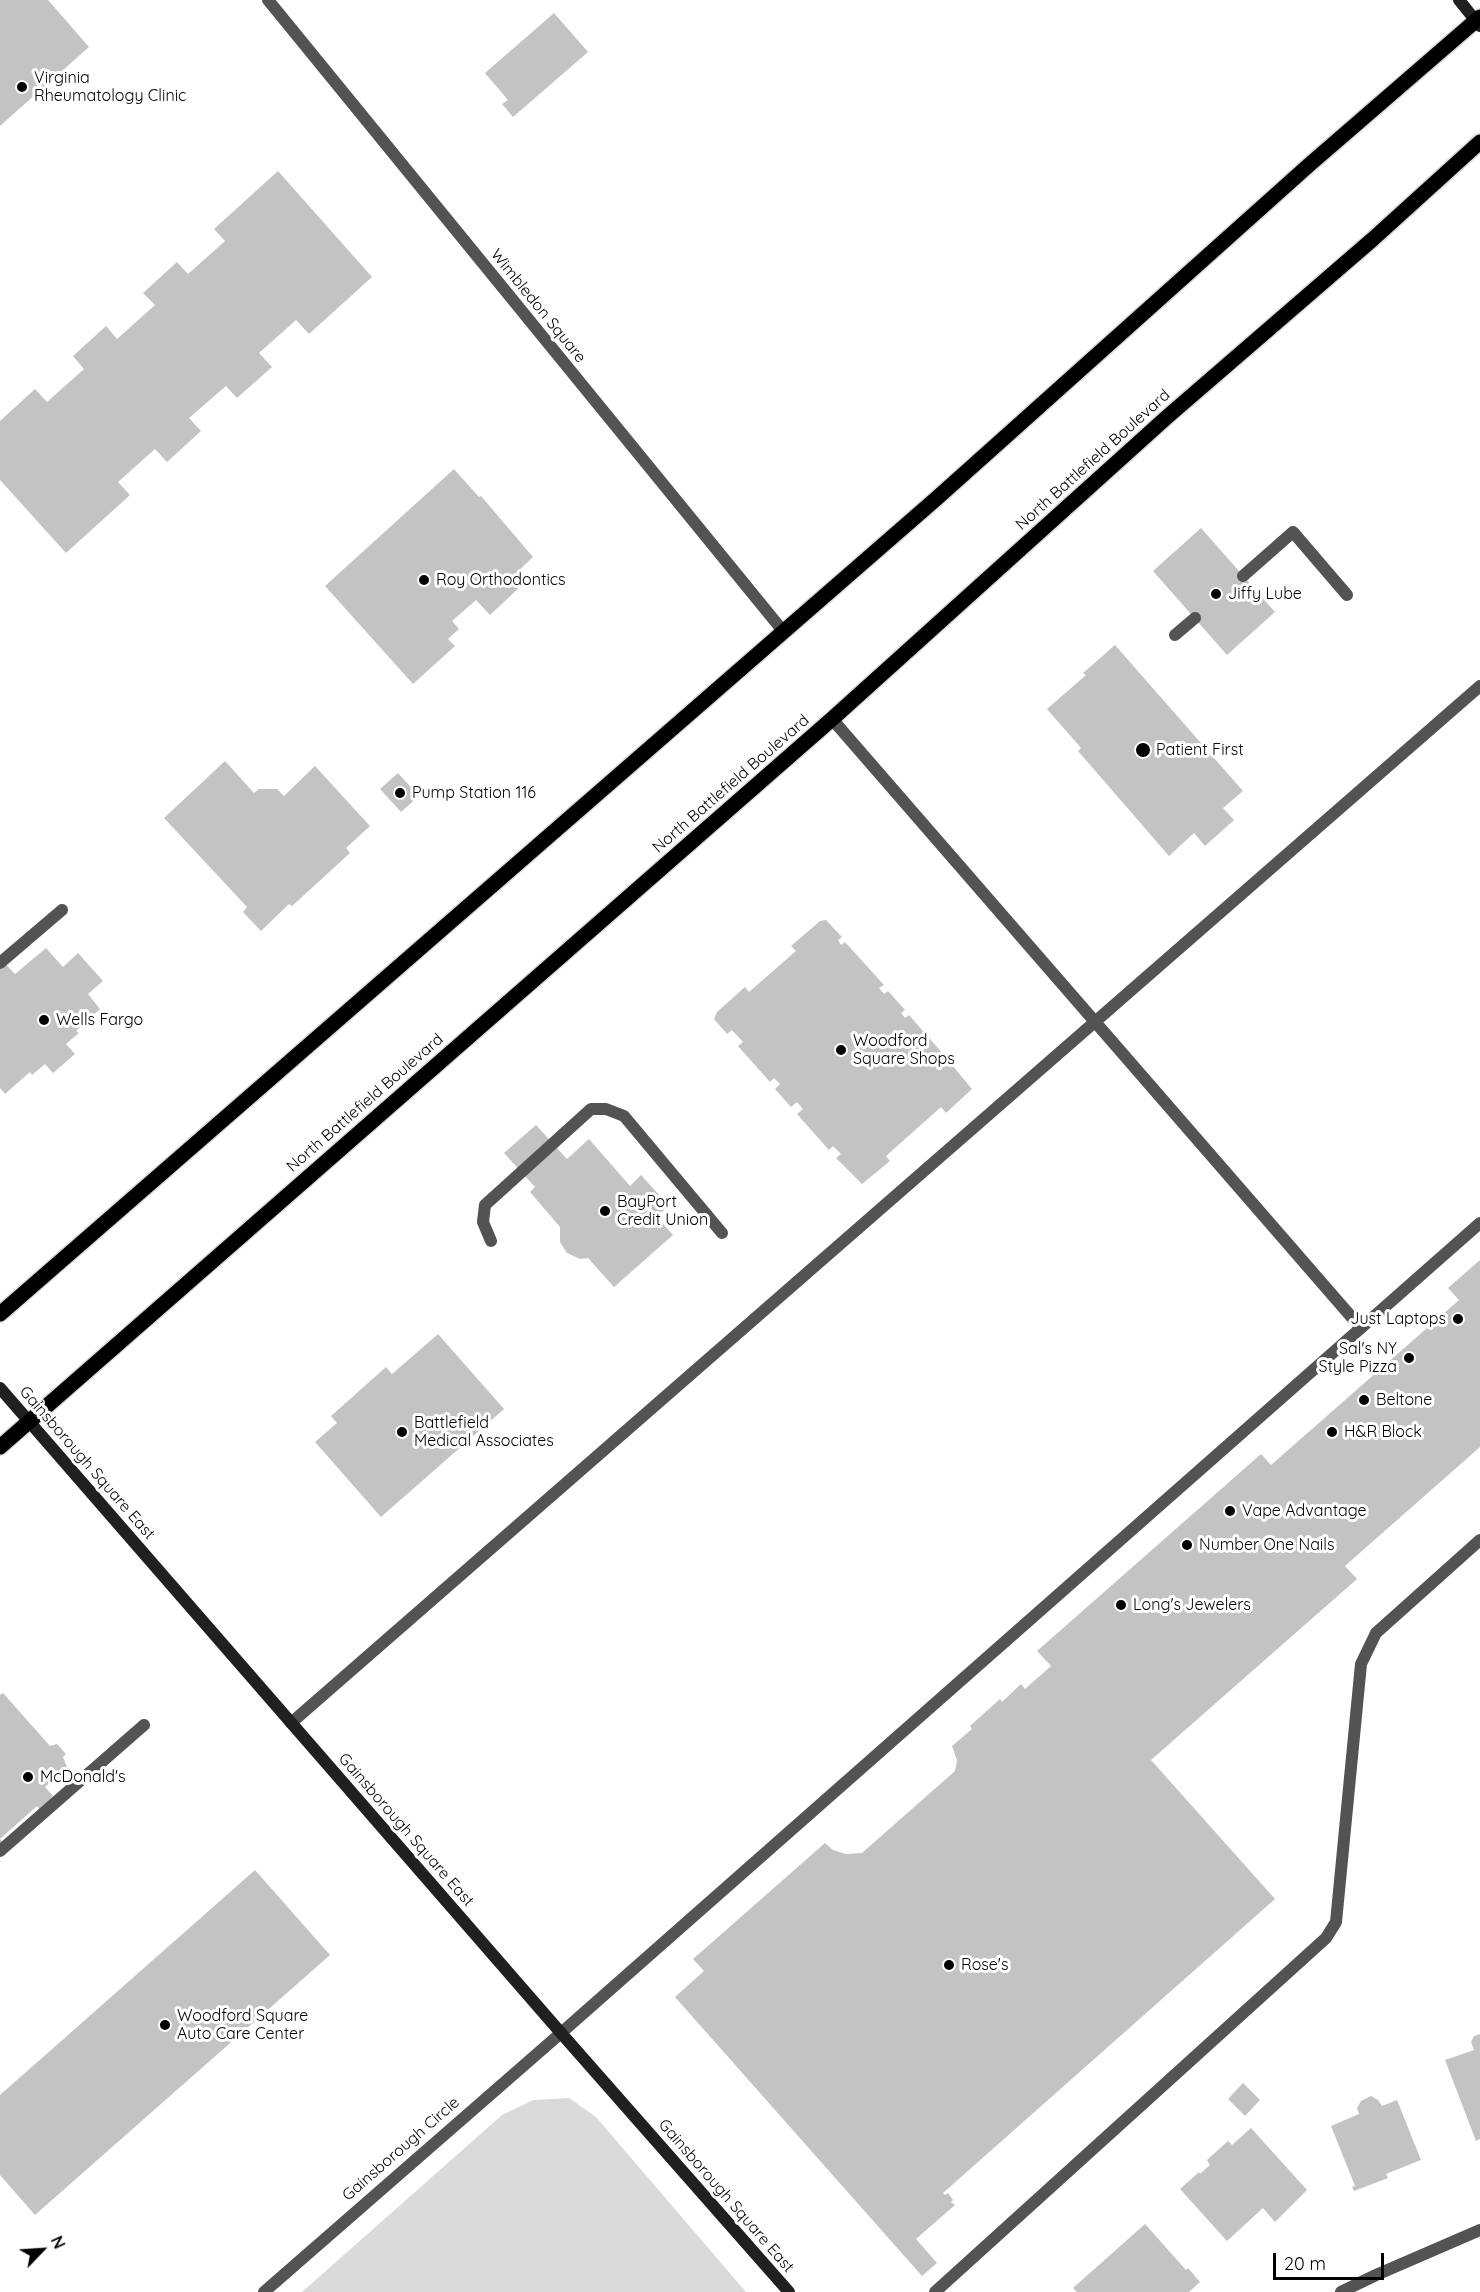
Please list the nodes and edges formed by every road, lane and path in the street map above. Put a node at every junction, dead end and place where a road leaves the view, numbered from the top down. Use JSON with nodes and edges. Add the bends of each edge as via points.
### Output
{"nodes":[{"id":1,"x":268,"y":0,"type":"edge"},
{"id":2,"x":1459,"y":0,"type":"edge"},
{"id":3,"x":1478,"y":21,"type":"edge"},
{"id":4,"x":1480,"y":142,"type":"edge"},
{"id":5,"x":1243,"y":576,"type":"dead end"},
{"id":6,"x":1347,"y":595,"type":"dead end"},
{"id":7,"x":1195,"y":618,"type":"dead end"},
{"id":8,"x":783,"y":631,"type":"junction"},
{"id":9,"x":1175,"y":635,"type":"dead end"},
{"id":10,"x":1480,"y":686,"type":"edge"},
{"id":11,"x":832,"y":719,"type":"junction"},
{"id":12,"x":62,"y":910,"type":"dead end"},
{"id":13,"x":0,"y":963,"type":"edge"},
{"id":14,"x":1095,"y":1022,"type":"junction"},
{"id":15,"x":1480,"y":1223,"type":"edge"},
{"id":16,"x":722,"y":1233,"type":"dead end"},
{"id":17,"x":491,"y":1241,"type":"dead end"},
{"id":18,"x":0,"y":1314,"type":"edge"},
{"id":19,"x":1361,"y":1328,"type":"junction"},
{"id":20,"x":0,"y":1388,"type":"edge"},
{"id":21,"x":28,"y":1421,"type":"junction"},
{"id":22,"x":0,"y":1447,"type":"edge"},
{"id":23,"x":1480,"y":1540,"type":"edge"},
{"id":24,"x":291,"y":1723,"type":"junction"},
{"id":25,"x":144,"y":1725,"type":"dead end"},
{"id":26,"x":0,"y":1851,"type":"edge"},
{"id":27,"x":561,"y":2033,"type":"junction"},
{"id":28,"x":1480,"y":2230,"type":"edge"},
{"id":29,"x":264,"y":2292,"type":"edge"},
{"id":30,"x":789,"y":2292,"type":"edge"},
{"id":31,"x":935,"y":2292,"type":"edge"},
{"id":32,"x":1341,"y":2292,"type":"edge"}],
"edges":[{"from":1,"to":8,"type":"street","name":"Wimbledon Square"},
{"from":2,"to":3,"type":"street"},
{"from":3,"to":8,"type":"main road","via":[[1309,165]]},
{"from":4,"to":11,"type":"main road","name":"North Battlefield Boulevard"},
{"from":5,"to":6,"type":"street","via":[[1293,532]]},
{"from":7,"to":9,"type":"street"},
{"from":8,"to":18,"type":"main road"},
{"from":10,"to":14,"type":"street"},
{"from":11,"to":14,"type":"street"},
{"from":11,"to":21,"type":"main road","name":"North Battlefield Boulevard"},
{"from":12,"to":13,"type":"street"},
{"from":14,"to":19,"type":"street"},
{"from":14,"to":24,"type":"street"},
{"from":15,"to":19,"type":"street","name":"Gainsborough Circle"},
{"from":16,"to":17,"type":"street","via":[[624,1116],[606,1109],[591,1109],[485,1205],[483,1222]]},
{"from":19,"to":27,"type":"street","name":"Gainsborough Circle"},
{"from":20,"to":21,"type":"street","name":"Gainsborough Square East"},
{"from":21,"to":22,"type":"main road","name":"North Battlefield Boulevard"},
{"from":21,"to":24,"type":"street","name":"Gainsborough Square East"},
{"from":23,"to":31,"type":"street","via":[[1376,1633],[1361,1664],[1336,1922],[1326,1938]]},
{"from":24,"to":27,"type":"street","name":"Gainsborough Square East"},
{"from":25,"to":26,"type":"street"},
{"from":27,"to":29,"type":"street","name":"Gainsborough Circle"},
{"from":27,"to":30,"type":"street","name":"Gainsborough Square East"},
{"from":28,"to":32,"type":"street"}]}
